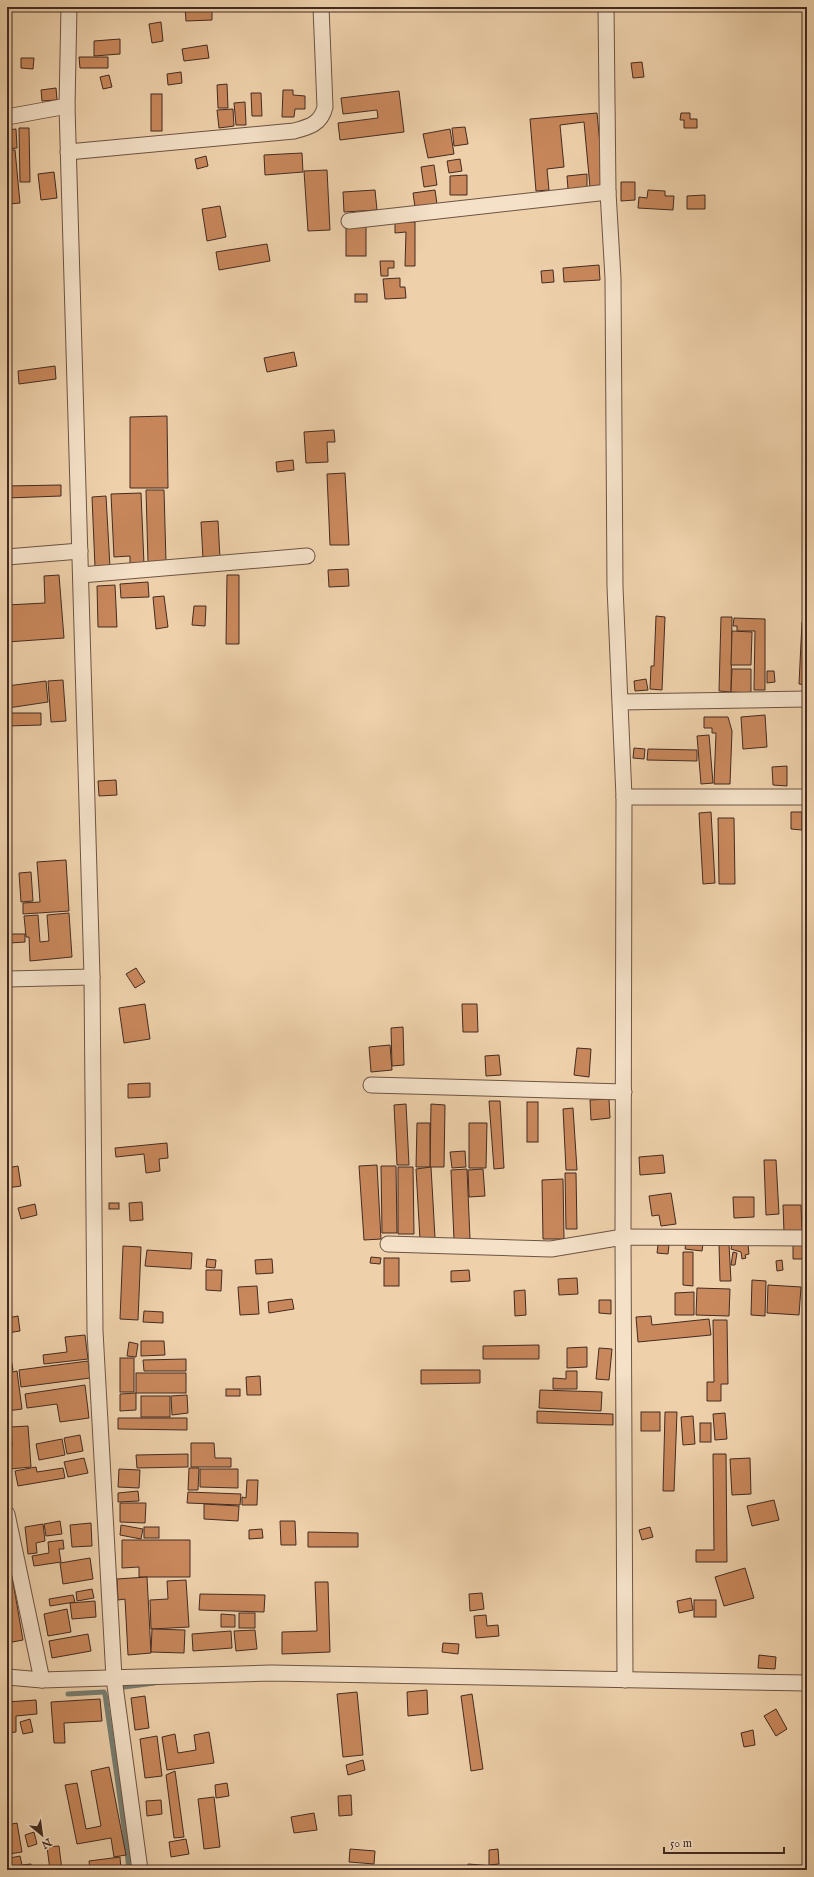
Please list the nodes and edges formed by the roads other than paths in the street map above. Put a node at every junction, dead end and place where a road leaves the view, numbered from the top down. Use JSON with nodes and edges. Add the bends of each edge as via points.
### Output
{"nodes":[{"id":1,"x":69,"y":7,"type":"edge"},
{"id":2,"x":321,"y":7,"type":"edge"},
{"id":3,"x":606,"y":7,"type":"edge"},
{"id":4,"x":67,"y":106,"type":"junction"},
{"id":5,"x":7,"y":117,"type":"edge"},
{"id":6,"x":68,"y":152,"type":"junction"},
{"id":7,"x":608,"y":192,"type":"junction"},
{"id":8,"x":349,"y":221,"type":"dead end"},
{"id":9,"x":80,"y":551,"type":"junction"},
{"id":10,"x":307,"y":556,"type":"dead end"},
{"id":11,"x":7,"y":557,"type":"edge"},
{"id":12,"x":81,"y":575,"type":"junction"},
{"id":13,"x":807,"y":699,"type":"edge"},
{"id":14,"x":621,"y":702,"type":"junction"},
{"id":15,"x":624,"y":797,"type":"junction"},
{"id":16,"x":807,"y":797,"type":"edge"},
{"id":17,"x":92,"y":977,"type":"junction"},
{"id":18,"x":7,"y":979,"type":"edge"},
{"id":19,"x":372,"y":1085,"type":"dead end"},
{"id":20,"x":624,"y":1092,"type":"junction"},
{"id":21,"x":623,"y":1237,"type":"junction"},
{"id":22,"x":807,"y":1238,"type":"edge"},
{"id":23,"x":388,"y":1244,"type":"dead end"},
{"id":24,"x":7,"y":1514,"type":"edge"},
{"id":25,"x":7,"y":1677,"type":"edge"},
{"id":26,"x":114,"y":1678,"type":"junction"},
{"id":27,"x":42,"y":1680,"type":"junction"},
{"id":28,"x":625,"y":1680,"type":"junction"},
{"id":29,"x":807,"y":1683,"type":"edge"},
{"id":30,"x":140,"y":1870,"type":"edge"}],
"edges":[{"from":1,"to":4,"type":"street"},
{"from":2,"to":6,"type":"street","via":[[325,107],[317,123],[294,131]]},
{"from":3,"to":7,"type":"street"},
{"from":4,"to":5,"type":"street"},
{"from":4,"to":6,"type":"street"},
{"from":6,"to":9,"type":"street"},
{"from":7,"to":8,"type":"street"},
{"from":7,"to":14,"type":"street","via":[[613,278],[615,587]]},
{"from":9,"to":11,"type":"street"},
{"from":9,"to":12,"type":"street"},
{"from":10,"to":12,"type":"street"},
{"from":12,"to":17,"type":"street"},
{"from":13,"to":14,"type":"street"},
{"from":14,"to":15,"type":"street"},
{"from":15,"to":16,"type":"street"},
{"from":15,"to":20,"type":"street"},
{"from":17,"to":18,"type":"street"},
{"from":17,"to":26,"type":"street","via":[[95,1331]]},
{"from":19,"to":20,"type":"street"},
{"from":20,"to":21,"type":"street"},
{"from":21,"to":22,"type":"street"},
{"from":21,"to":23,"type":"street","via":[[551,1248]]},
{"from":21,"to":28,"type":"street"},
{"from":24,"to":27,"type":"street"},
{"from":25,"to":27,"type":"street"},
{"from":26,"to":27,"type":"street"},
{"from":26,"to":28,"type":"street","via":[[271,1673]]},
{"from":26,"to":30,"type":"street"},
{"from":28,"to":29,"type":"street"}]}
